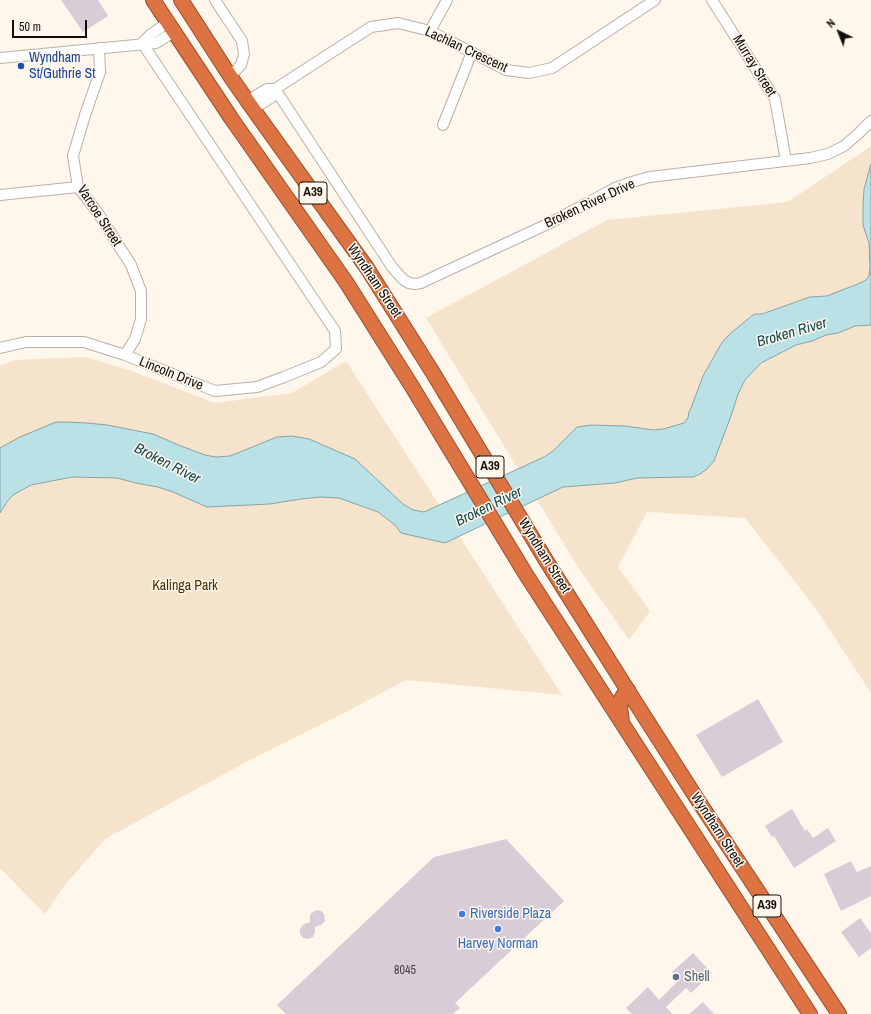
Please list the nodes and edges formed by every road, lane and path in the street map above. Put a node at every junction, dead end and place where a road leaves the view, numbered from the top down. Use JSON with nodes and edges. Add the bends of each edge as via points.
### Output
{"nodes":[{"id":1,"x":153,"y":0,"type":"edge"},
{"id":2,"x":181,"y":0,"type":"edge"},
{"id":3,"x":214,"y":0,"type":"edge"},
{"id":4,"x":447,"y":0,"type":"edge"},
{"id":5,"x":655,"y":0,"type":"edge"},
{"id":6,"x":712,"y":0,"type":"edge"},
{"id":7,"x":191,"y":14,"type":"junction"},
{"id":8,"x":171,"y":27,"type":"junction"},
{"id":9,"x":430,"y":31,"type":"junction"},
{"id":10,"x":142,"y":43,"type":"junction"},
{"id":11,"x":99,"y":48,"type":"junction"},
{"id":12,"x":472,"y":52,"type":"junction"},
{"id":13,"x":0,"y":58,"type":"edge"},
{"id":14,"x":230,"y":76,"type":"junction"},
{"id":15,"x":275,"y":89,"type":"junction"},
{"id":16,"x":250,"y":105,"type":"junction"},
{"id":17,"x":231,"y":118,"type":"junction"},
{"id":18,"x":871,"y":121,"type":"edge"},
{"id":19,"x":443,"y":125,"type":"dead end"},
{"id":20,"x":786,"y":161,"type":"junction"},
{"id":21,"x":78,"y":187,"type":"junction"},
{"id":22,"x":0,"y":195,"type":"edge"},
{"id":23,"x":0,"y":348,"type":"edge"},
{"id":24,"x":124,"y":355,"type":"junction"},
{"id":25,"x":628,"y":690,"type":"junction"},
{"id":26,"x":622,"y":725,"type":"junction"},
{"id":27,"x":699,"y":802,"type":"junction"},
{"id":28,"x":696,"y":838,"type":"junction"},
{"id":29,"x":811,"y":972,"type":"junction"},
{"id":30,"x":810,"y":1014,"type":"edge"},
{"id":31,"x":832,"y":1014,"type":"edge"},
{"id":32,"x":838,"y":1014,"type":"edge"}],
"edges":[{"from":1,"to":8,"type":"highway","name":"Wyndham Street","number":"A39"},
{"from":2,"to":7,"type":"highway","name":"Wyndham Street","number":"A39"},
{"from":3,"to":14,"type":"street","via":[[242,41],[244,54],[241,65]]},
{"from":4,"to":9,"type":"street"},
{"from":5,"to":12,"type":"street","name":"Lachlan Crescent","via":[[552,68],[529,74],[506,70]]},
{"from":6,"to":20,"type":"street","name":"Murray Street","via":[[775,99]]},
{"from":7,"to":8,"type":"highway"},
{"from":7,"to":14,"type":"highway","name":"Wyndham Street","number":"A39"},
{"from":8,"to":10,"type":"street","via":[[151,34]]},
{"from":8,"to":17,"type":"highway","name":"Wyndham Street","number":"A39"},
{"from":9,"to":12,"type":"street","name":"Lachlan Crescent"},
{"from":9,"to":15,"type":"street","name":"Lachlan Crescent","via":[[398,24],[371,27]]},
{"from":10,"to":11,"type":"street"},
{"from":10,"to":24,"type":"street","name":"Lincoln Drive","via":[[335,331],[336,349],[321,362],[257,387],[215,391]]},
{"from":11,"to":13,"type":"street"},
{"from":11,"to":21,"type":"street","name":"Varcoe Street","via":[[100,72],[74,156]]},
{"from":12,"to":19,"type":"street"},
{"from":14,"to":16,"type":"highway","name":"Wyndham Street","number":"A39"},
{"from":15,"to":16,"type":"street","name":"Lachlan Crescent","via":[[267,89]]},
{"from":15,"to":20,"type":"street","name":"Broken River Drive","via":[[398,276],[415,284],[552,222],[632,182]]},
{"from":16,"to":17,"type":"highway"},
{"from":16,"to":25,"type":"highway","name":"Wyndham Street","number":"A39","via":[[367,268]]},
{"from":17,"to":26,"type":"highway","name":"Wyndham Street","number":"A39","via":[[346,282],[525,574]]},
{"from":18,"to":20,"type":"street","name":"Broken River Drive","via":[[858,134],[828,154]]},
{"from":21,"to":22,"type":"street"},
{"from":21,"to":24,"type":"street","name":"Varcoe Street","via":[[131,265],[142,291],[141,319],[135,339]]},
{"from":23,"to":24,"type":"street","name":"Lincoln Drive","via":[[26,342],[84,342]]},
{"from":25,"to":26,"type":"highway","via":[[621,699]]},
{"from":25,"to":27,"type":"highway","name":"Wyndham Street","number":"A39"},
{"from":26,"to":28,"type":"highway","name":"Wyndham Street","number":"A39"},
{"from":27,"to":28,"type":"highway","via":[[701,817]]},
{"from":27,"to":29,"type":"highway","name":"Wyndham Street","number":"A39"},
{"from":28,"to":30,"type":"highway","name":"Wyndham Street","number":"A39"},
{"from":29,"to":31,"type":"highway"},
{"from":29,"to":32,"type":"highway","name":"Wyndham Street","number":"A39"}]}
